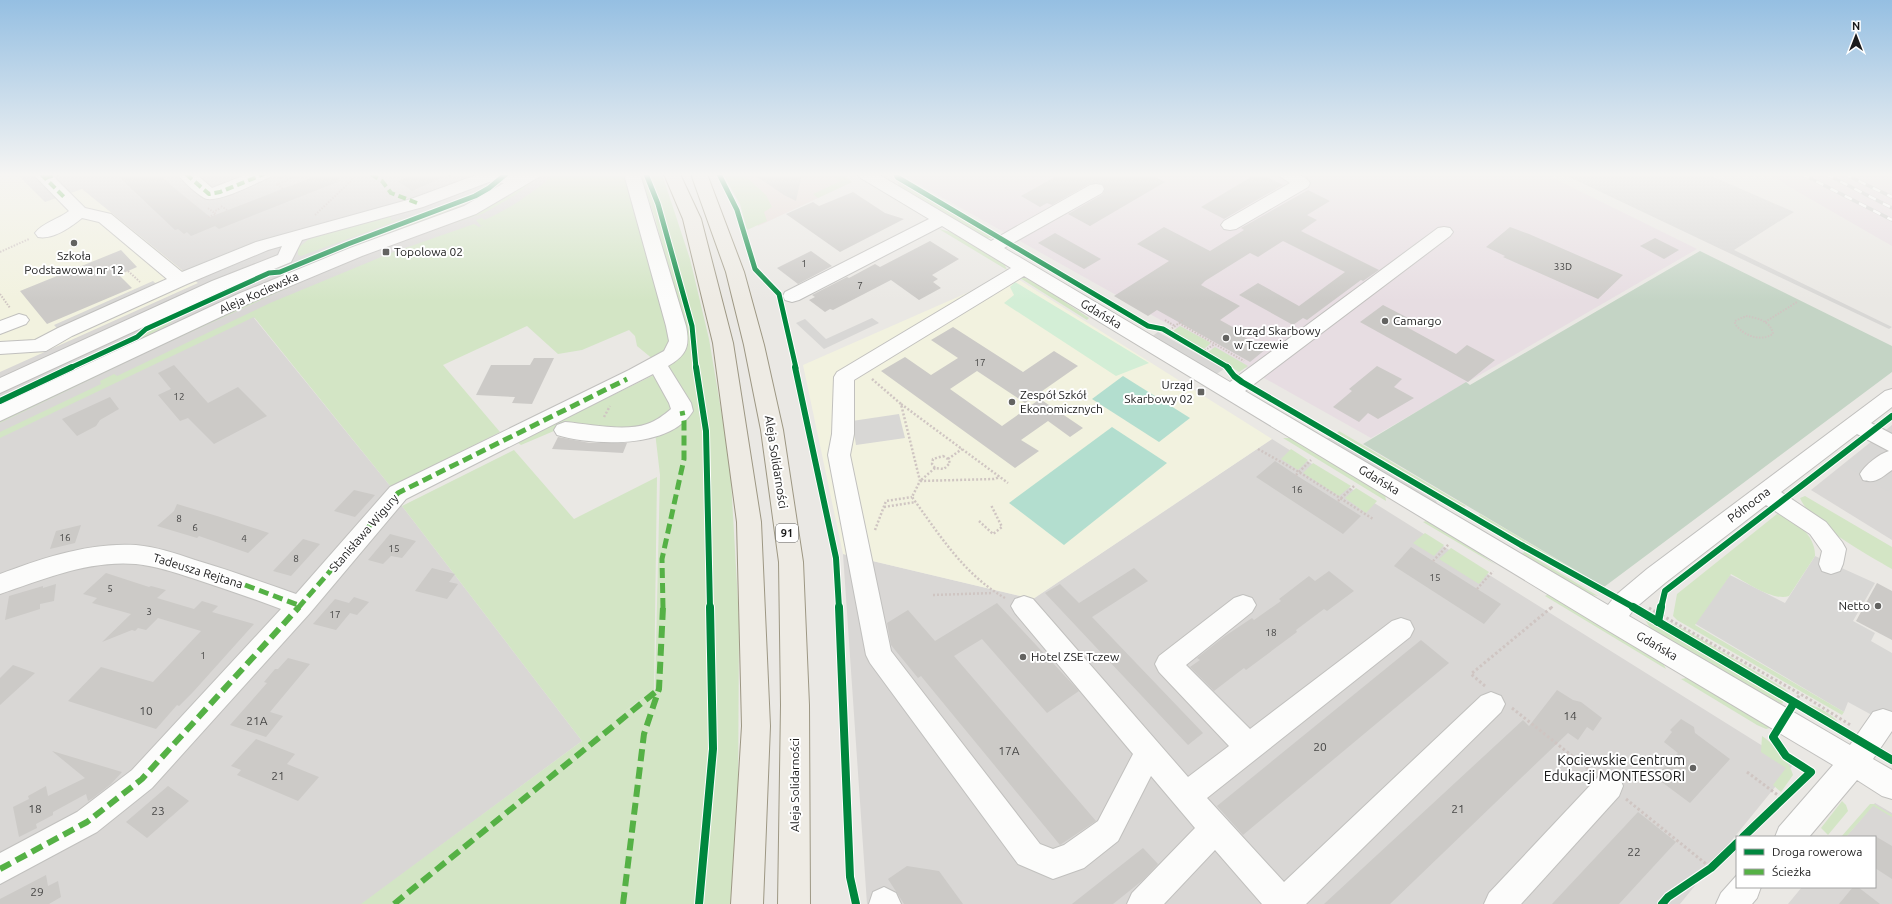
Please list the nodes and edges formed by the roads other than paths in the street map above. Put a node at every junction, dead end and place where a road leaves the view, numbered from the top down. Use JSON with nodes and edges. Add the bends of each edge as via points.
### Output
{"nodes":[{"id":1,"x":74,"y":216,"type":"edge"},
{"id":2,"x":97,"y":216,"type":"edge"},
{"id":3,"x":370,"y":216,"type":"edge"},
{"id":4,"x":453,"y":216,"type":"edge"},
{"id":5,"x":644,"y":216,"type":"edge"},
{"id":6,"x":691,"y":216,"type":"edge"},
{"id":7,"x":716,"y":216,"type":"edge"},
{"id":8,"x":937,"y":216,"type":"edge"},
{"id":9,"x":1048,"y":216,"type":"edge"},
{"id":10,"x":1245,"y":216,"type":"edge"},
{"id":11,"x":942,"y":219,"type":"junction"},
{"id":12,"x":1230,"y":225,"type":"dead end"},
{"id":13,"x":1444,"y":232,"type":"dead end"},
{"id":14,"x":44,"y":233,"type":"road end"},
{"id":15,"x":295,"y":237,"type":"junction"},
{"id":16,"x":991,"y":248,"type":"junction"},
{"id":17,"x":285,"y":258,"type":"junction"},
{"id":18,"x":320,"y":266,"type":"junction"},
{"id":19,"x":1024,"y":268,"type":"junction"},
{"id":20,"x":180,"y":280,"type":"junction"},
{"id":21,"x":792,"y":296,"type":"dead end"},
{"id":22,"x":20,"y":320,"type":"dead end"},
{"id":23,"x":0,"y":328,"type":"edge"},
{"id":24,"x":39,"y":346,"type":"junction"},
{"id":25,"x":0,"y":348,"type":"edge"},
{"id":26,"x":657,"y":364,"type":"junction"},
{"id":27,"x":1,"y":385,"type":"edge"},
{"id":28,"x":1230,"y":392,"type":"junction"},
{"id":29,"x":1892,"y":396,"type":"edge"},
{"id":30,"x":0,"y":414,"type":"edge"},
{"id":31,"x":1856,"y":424,"type":"junction"},
{"id":32,"x":565,"y":430,"type":"dead end"},
{"id":33,"x":1892,"y":444,"type":"edge"},
{"id":34,"x":1892,"y":458,"type":"edge"},
{"id":35,"x":1871,"y":474,"type":"dead end"},
{"id":36,"x":1765,"y":493,"type":"junction"},
{"id":37,"x":1831,"y":564,"type":"dead end"},
{"id":38,"x":0,"y":584,"type":"edge"},
{"id":39,"x":1244,"y":605,"type":"dead end"},
{"id":40,"x":301,"y":606,"type":"junction"},
{"id":41,"x":1024,"y":606,"type":"road end"},
{"id":42,"x":1626,"y":609,"type":"junction"},
{"id":43,"x":1401,"y":629,"type":"dead end"},
{"id":44,"x":1496,"y":699,"type":"road end"},
{"id":45,"x":1878,"y":729,"type":"road end"},
{"id":46,"x":1249,"y":747,"type":"junction"},
{"id":47,"x":1149,"y":750,"type":"junction"},
{"id":48,"x":1854,"y":762,"type":"junction"},
{"id":49,"x":1609,"y":786,"type":"road end"},
{"id":50,"x":1892,"y":786,"type":"edge"},
{"id":51,"x":1186,"y":796,"type":"junction"},
{"id":52,"x":1215,"y":828,"type":"junction"},
{"id":53,"x":1791,"y":836,"type":"edge"},
{"id":54,"x":0,"y":869,"type":"edge"},
{"id":55,"x":1745,"y":888,"type":"edge"},
{"id":56,"x":747,"y":904,"type":"edge"},
{"id":57,"x":794,"y":904,"type":"edge"},
{"id":58,"x":1143,"y":904,"type":"edge"},
{"id":59,"x":1284,"y":904,"type":"edge"},
{"id":60,"x":1500,"y":904,"type":"edge"},
{"id":61,"x":1732,"y":904,"type":"edge"}],
"edges":[{"from":1,"to":14,"type":"street"},
{"from":2,"to":20,"type":"street","via":[[105,218]]},
{"from":3,"to":15,"type":"street"},
{"from":4,"to":18,"type":"street","name":"Aleja Kociewska"},
{"from":5,"to":26,"type":"street","name":"Stanisława Wigury","via":[[679,341],[672,355]]},
{"from":6,"to":56,"type":"main road","via":[[723,343],[749,522],[756,726]]},
{"from":7,"to":57,"type":"main road","name":"Aleja Solidarności","number":"91","via":[[731,259],[754,345],[772,430],[791,562],[795,705]]},
{"from":8,"to":11,"type":"street","name":"Gdańska"},
{"from":9,"to":16,"type":"street"},
{"from":10,"to":12,"type":"street"},
{"from":11,"to":16,"type":"street","name":"Gdańska"},
{"from":11,"to":21,"type":"street"},
{"from":13,"to":28,"type":"street"},
{"from":15,"to":17,"type":"street"},
{"from":15,"to":20,"type":"street","via":[[262,246]]},
{"from":16,"to":19,"type":"street","name":"Gdańska"},
{"from":17,"to":18,"type":"street"},
{"from":17,"to":27,"type":"street","via":[[219,285]]},
{"from":18,"to":30,"type":"street","name":"Aleja Kociewska","via":[[245,298]]},
{"from":19,"to":28,"type":"street","name":"Gdańska"},
{"from":19,"to":47,"type":"street","via":[[844,377],[843,434],[839,455],[879,655],[1029,854],[1053,864],[1073,857],[1108,831]]},
{"from":20,"to":24,"type":"street"},
{"from":22,"to":23,"type":"street"},
{"from":24,"to":25,"type":"street"},
{"from":24,"to":27,"type":"street"},
{"from":26,"to":32,"type":"street","via":[[682,411],[670,421],[652,431],[635,434]]},
{"from":26,"to":40,"type":"street","name":"Stanisława Wigury","via":[[398,493]]},
{"from":28,"to":42,"type":"street","name":"Gdańska"},
{"from":29,"to":31,"type":"street","name":"Północna"},
{"from":31,"to":33,"type":"street"},
{"from":31,"to":36,"type":"street","name":"Północna"},
{"from":34,"to":35,"type":"street"},
{"from":36,"to":37,"type":"street","via":[[1818,528],[1834,549]]},
{"from":36,"to":42,"type":"street","name":"Północna"},
{"from":38,"to":40,"type":"street","name":"Tadeusza Rejtana","via":[[39,569],[80,559],[122,555],[153,556]]},
{"from":39,"to":46,"type":"street","via":[[1168,664]]},
{"from":40,"to":54,"type":"street","name":"Stanisława Wigury","via":[[142,780],[87,822]]},
{"from":41,"to":47,"type":"street"},
{"from":42,"to":48,"type":"street","name":"Gdańska"},
{"from":43,"to":46,"type":"street"},
{"from":44,"to":59,"type":"street"},
{"from":45,"to":48,"type":"street"},
{"from":46,"to":51,"type":"street"},
{"from":47,"to":51,"type":"street"},
{"from":48,"to":50,"type":"street","name":"Gdańska"},
{"from":48,"to":53,"type":"street"},
{"from":49,"to":60,"type":"street"},
{"from":51,"to":52,"type":"street"},
{"from":52,"to":58,"type":"street"},
{"from":52,"to":59,"type":"street"},
{"from":55,"to":61,"type":"street"}]}
